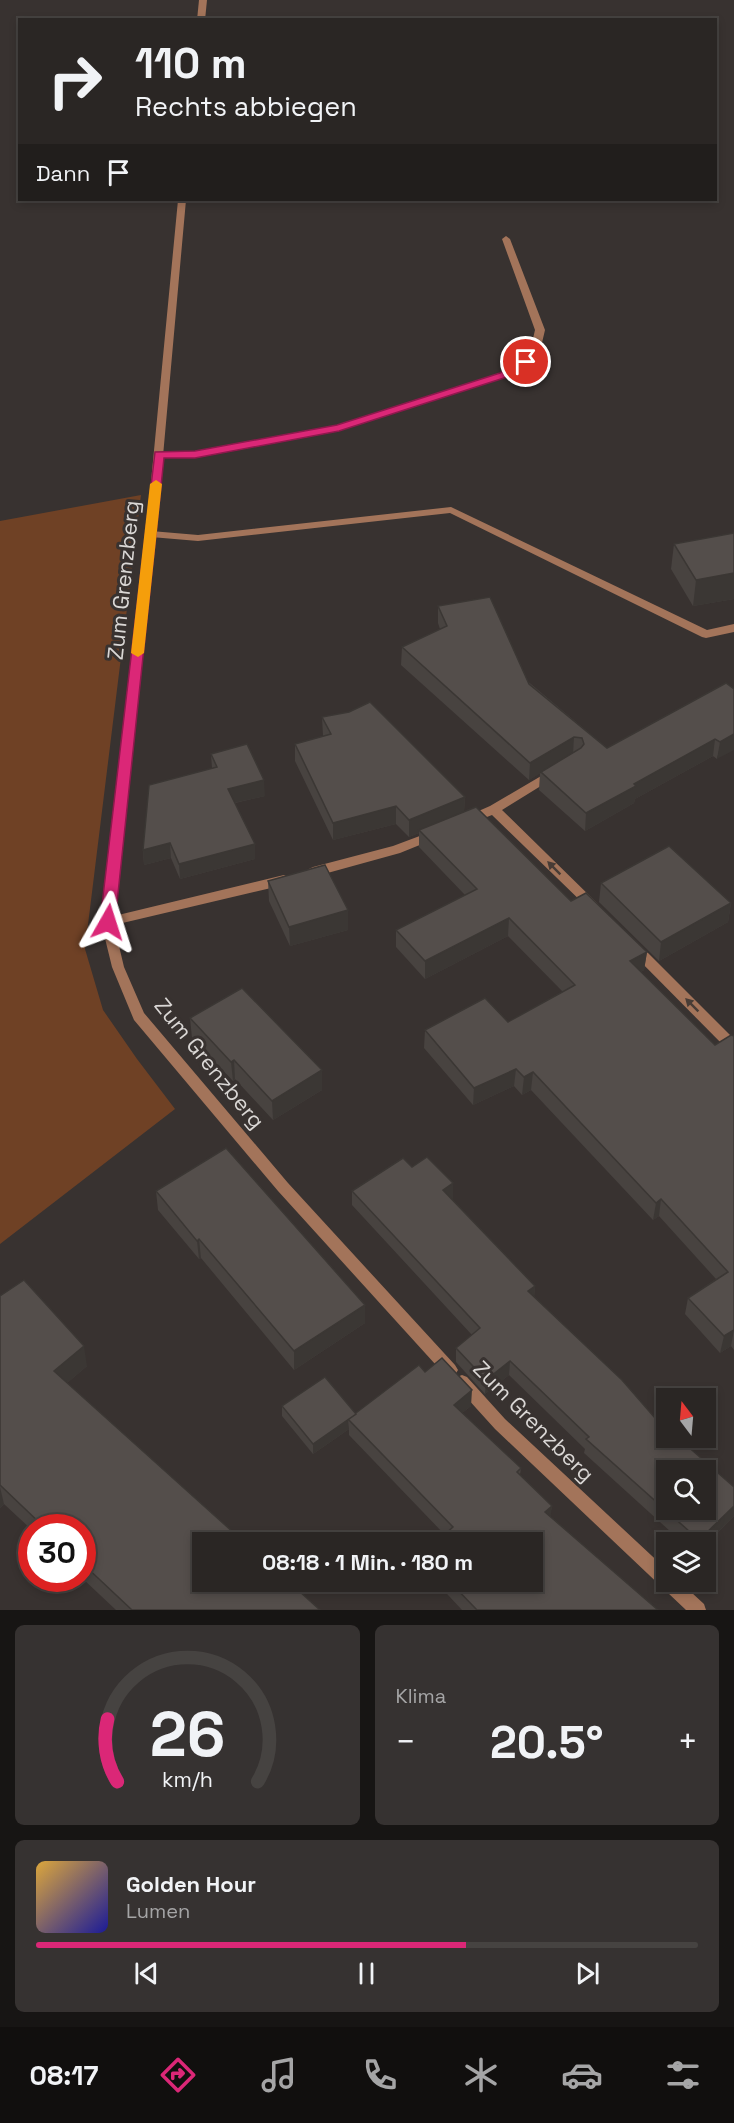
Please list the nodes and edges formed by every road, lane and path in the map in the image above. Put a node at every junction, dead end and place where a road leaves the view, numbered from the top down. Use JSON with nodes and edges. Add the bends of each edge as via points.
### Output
{"nodes":[{"id":1,"x":203,"y":0,"type":"edge"},
{"id":2,"x":201,"y":18,"type":"edge"},
{"id":3,"x":182,"y":201,"type":"edge"},
{"id":4,"x":506,"y":239,"type":"dead end"},
{"id":5,"x":159,"y":454,"type":"junction"},
{"id":6,"x":151,"y":534,"type":"junction"},
{"id":7,"x":734,"y":628,"type":"edge"},
{"id":8,"x":564,"y":766,"type":"edge"},
{"id":9,"x":494,"y":809,"type":"junction"},
{"id":10,"x":462,"y":823,"type":"edge"},
{"id":11,"x":440,"y":832,"type":"edge"},
{"id":12,"x":602,"y":915,"type":"edge"},
{"id":13,"x":108,"y":922,"type":"junction"},
{"id":14,"x":627,"y":940,"type":"edge"},
{"id":15,"x":734,"y":1047,"type":"edge"},
{"id":16,"x":656,"y":1570,"type":"edge"},
{"id":17,"x":679,"y":1592,"type":"edge"},
{"id":18,"x":698,"y":1610,"type":"edge"}],
"edges":[{"from":1,"to":2,"type":"street"},
{"from":3,"to":5,"type":"street","name":"Zum Grenzberg"},
{"from":4,"to":5,"type":"street","via":[[540,330],[536,347],[526,362],[503,375],[339,428],[195,455]]},
{"from":5,"to":6,"type":"street","name":"Zum Grenzberg"},
{"from":6,"to":7,"type":"street","via":[[198,538],[450,510],[706,634]]},
{"from":6,"to":13,"type":"street","name":"Zum Grenzberg"},
{"from":8,"to":9,"type":"street"},
{"from":9,"to":10,"type":"street"},
{"from":12,"to":9,"type":"street","one_way":true},
{"from":11,"to":13,"type":"street","via":[[396,850]]},
{"from":13,"to":16,"type":"street","name":"Zum Grenzberg","via":[[118,967],[139,1017],[276,1178],[500,1424]]},
{"from":15,"to":14,"type":"street","one_way":true},
{"from":17,"to":18,"type":"street","name":"Zum Grenzberg"}]}
